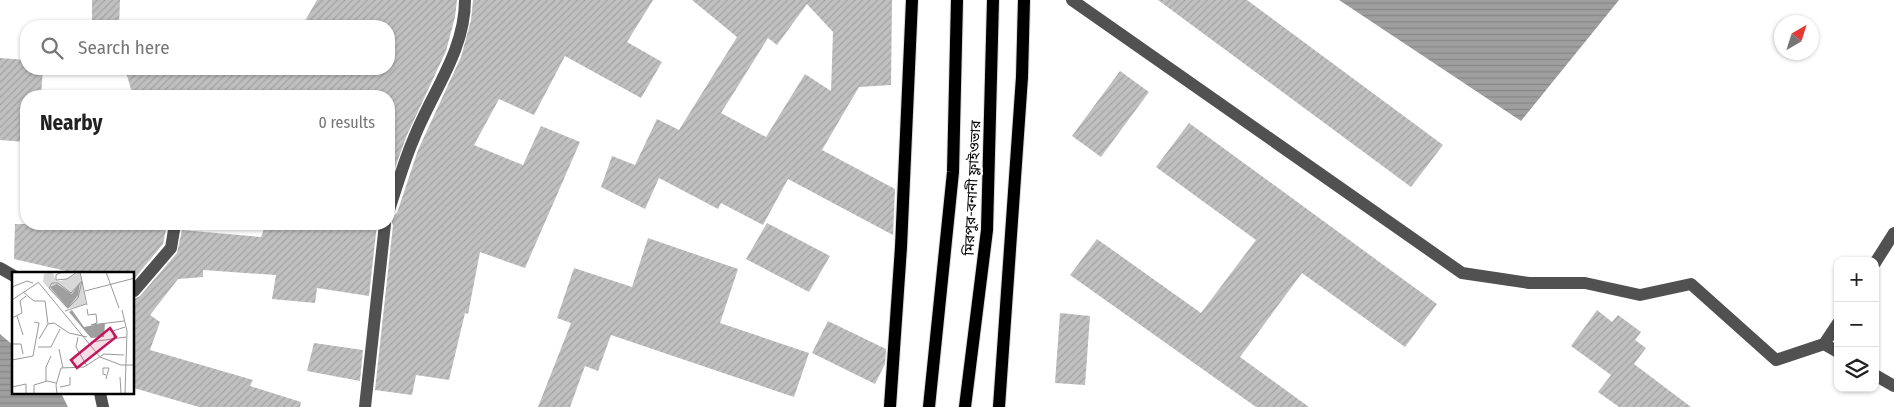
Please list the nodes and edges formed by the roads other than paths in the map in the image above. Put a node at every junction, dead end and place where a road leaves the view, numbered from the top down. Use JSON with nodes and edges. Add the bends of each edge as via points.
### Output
{"nodes":[{"id":1,"x":464,"y":0,"type":"edge"},
{"id":2,"x":912,"y":0,"type":"edge"},
{"id":3,"x":956,"y":0,"type":"edge"},
{"id":4,"x":993,"y":0,"type":"edge"},
{"id":5,"x":1024,"y":0,"type":"edge"},
{"id":6,"x":1072,"y":0,"type":"edge"},
{"id":7,"x":395,"y":175,"type":"edge"},
{"id":8,"x":174,"y":230,"type":"edge"},
{"id":9,"x":384,"y":230,"type":"edge"},
{"id":10,"x":1894,"y":233,"type":"edge"},
{"id":11,"x":1879,"y":257,"type":"edge"},
{"id":12,"x":0,"y":268,"type":"edge"},
{"id":13,"x":12,"y":275,"type":"edge"},
{"id":14,"x":135,"y":290,"type":"edge"},
{"id":15,"x":1834,"y":329,"type":"edge"},
{"id":16,"x":1824,"y":344,"type":"junction"},
{"id":17,"x":1834,"y":350,"type":"edge"},
{"id":18,"x":1879,"y":377,"type":"edge"},
{"id":19,"x":1894,"y":386,"type":"edge"},
{"id":20,"x":100,"y":394,"type":"edge"},
{"id":21,"x":103,"y":407,"type":"edge"},
{"id":22,"x":365,"y":407,"type":"edge"},
{"id":23,"x":890,"y":407,"type":"edge"},
{"id":24,"x":929,"y":407,"type":"edge"},
{"id":25,"x":965,"y":407,"type":"edge"},
{"id":26,"x":999,"y":407,"type":"edge"}],
"edges":[{"from":1,"to":7,"type":"street","via":[[463,32]]},
{"from":2,"to":23,"type":"main road","via":[[902,247]]},
{"from":3,"to":24,"type":"main road","name":"মিরপুর-বনানী ফ্লাইওভার","via":[[953,172]]},
{"from":4,"to":25,"type":"main road","name":"মিরপুর-বনানী ফ্লাইওভার","via":[[987,230]]},
{"from":5,"to":26,"type":"main road","via":[[1022,77]]},
{"from":6,"to":16,"type":"street","via":[[1462,273],[1529,283],[1585,282],[1640,295],[1691,284],[1776,360]]},
{"from":8,"to":14,"type":"street","via":[[171,248]]},
{"from":9,"to":22,"type":"street"},
{"from":10,"to":11,"type":"street"},
{"from":12,"to":13,"type":"street"},
{"from":15,"to":16,"type":"street"},
{"from":16,"to":17,"type":"street"},
{"from":18,"to":19,"type":"street"},
{"from":20,"to":21,"type":"street"}]}
